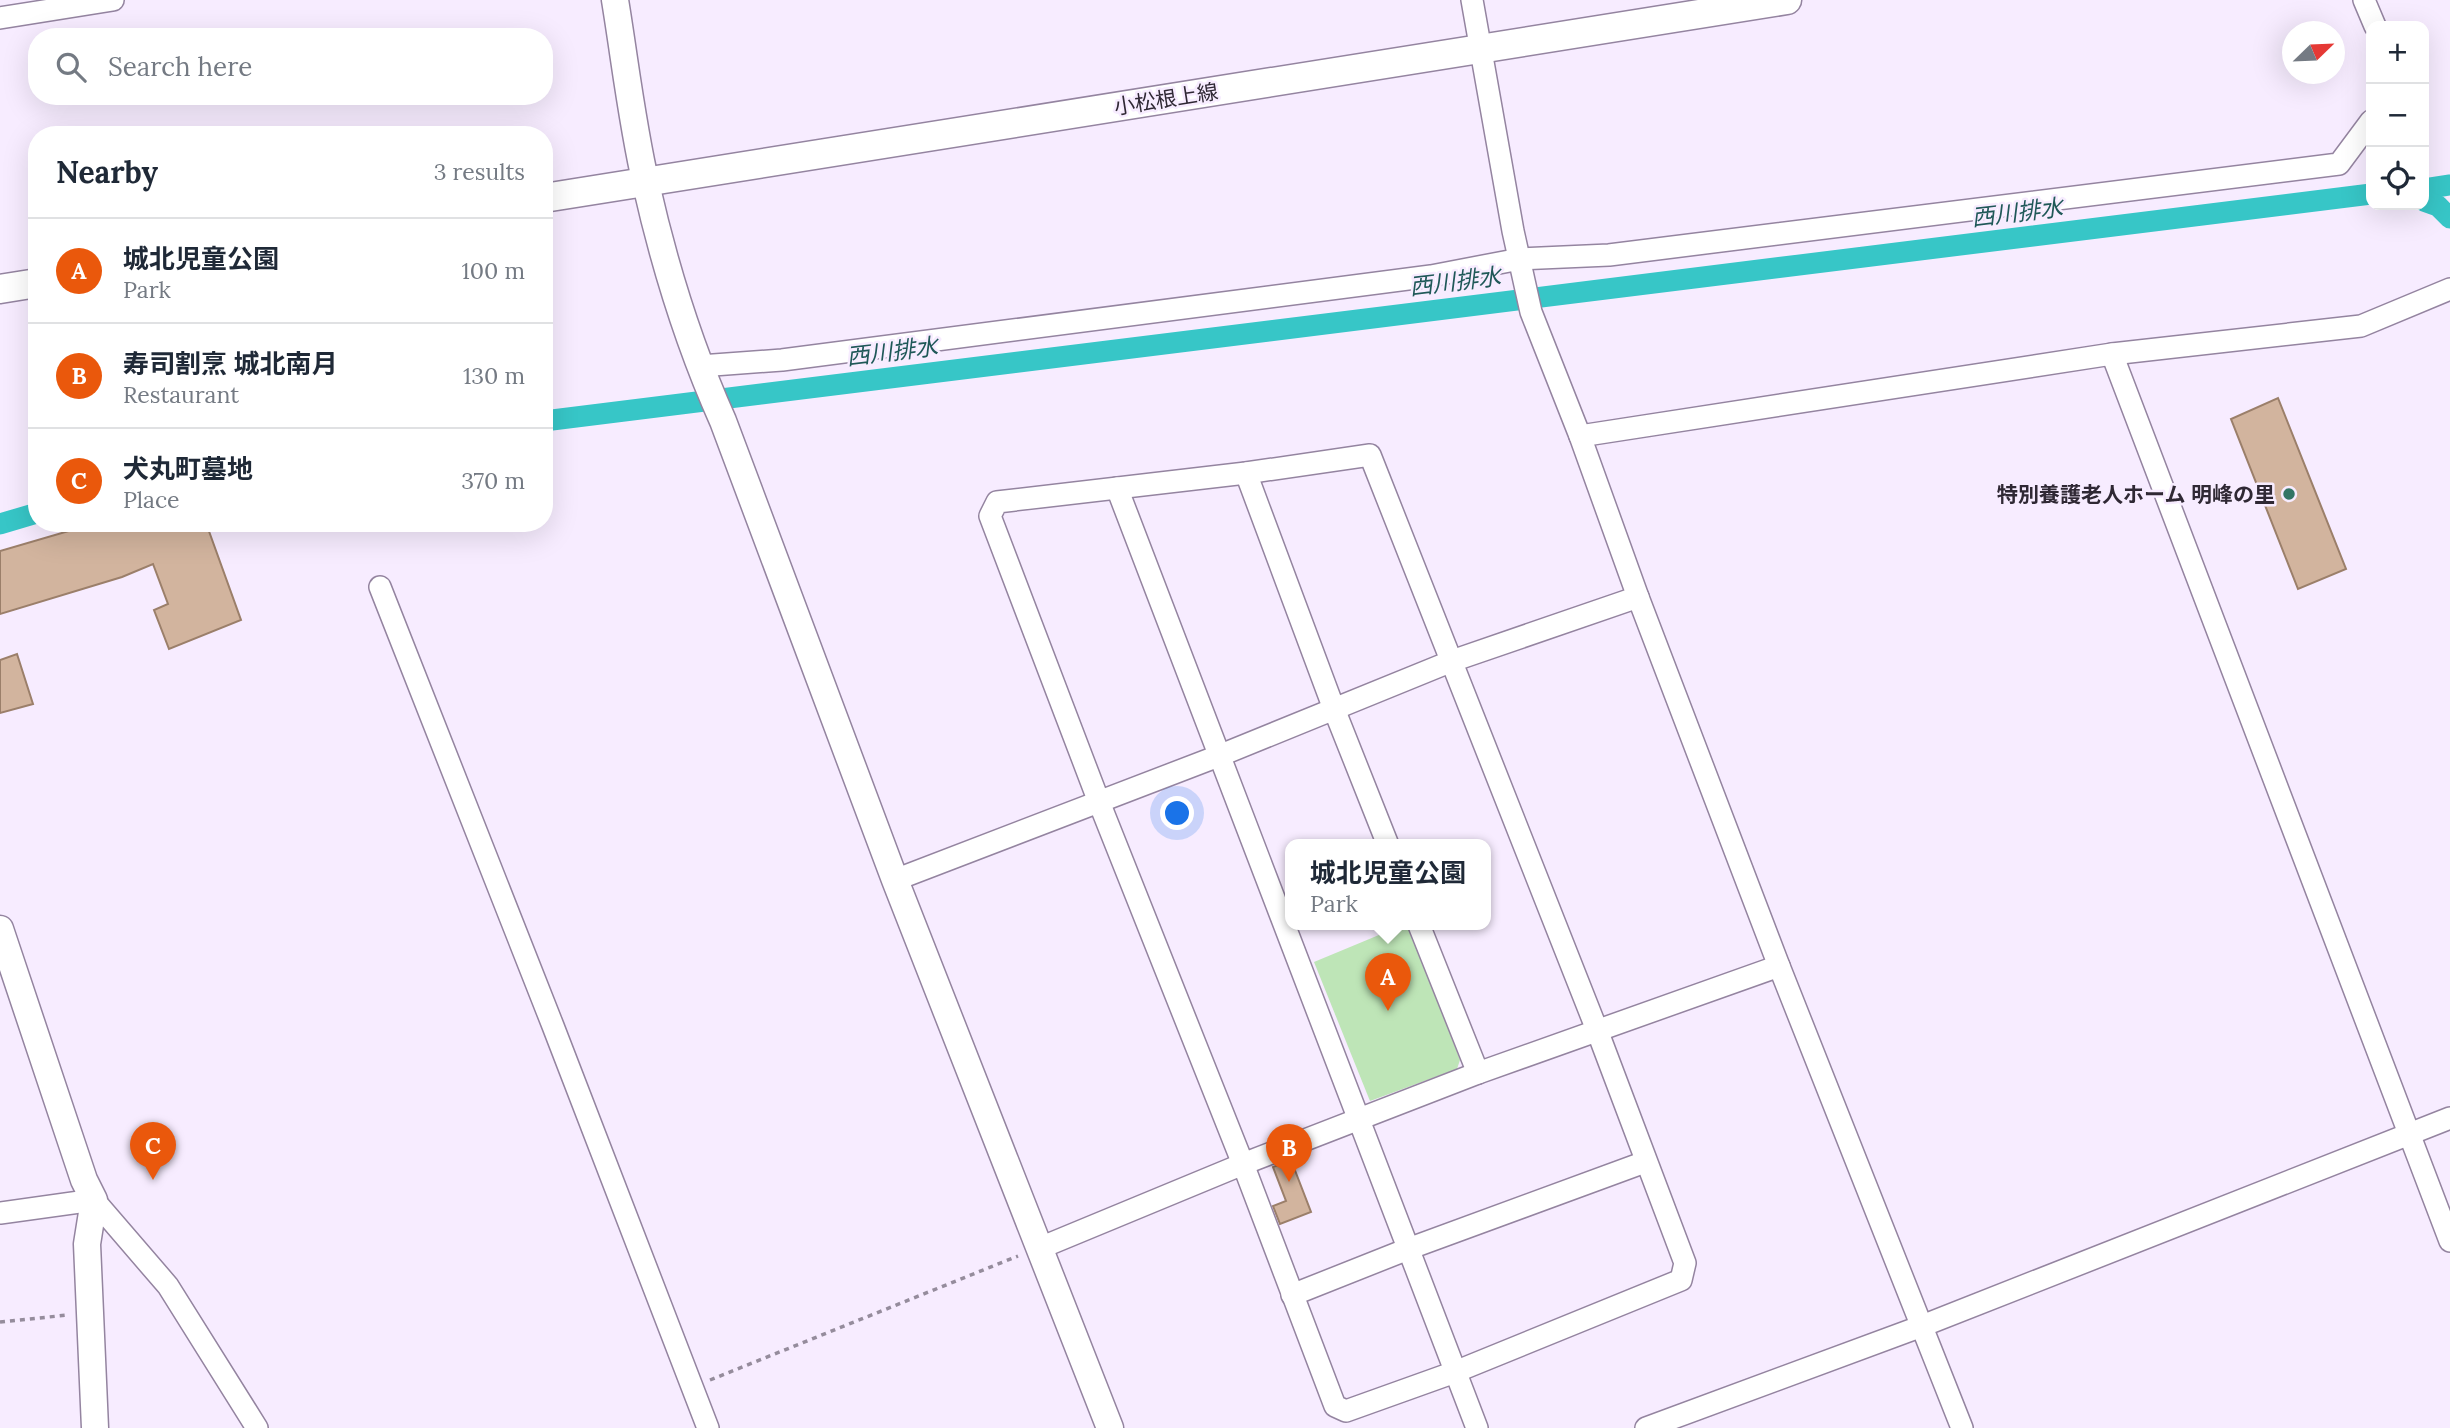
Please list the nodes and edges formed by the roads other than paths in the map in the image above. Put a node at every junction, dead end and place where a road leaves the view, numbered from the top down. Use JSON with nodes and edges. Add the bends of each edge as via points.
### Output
{"nodes":[{"id":1,"x":113,"y":0,"type":"edge"},
{"id":2,"x":615,"y":0,"type":"edge"},
{"id":3,"x":1472,"y":0,"type":"edge"},
{"id":4,"x":1787,"y":0,"type":"edge"},
{"id":5,"x":2364,"y":0,"type":"edge"},
{"id":6,"x":0,"y":18,"type":"edge"},
{"id":7,"x":2373,"y":21,"type":"edge"},
{"id":8,"x":1480,"y":49,"type":"junction"},
{"id":9,"x":2366,"y":128,"type":"edge"},
{"id":10,"x":645,"y":181,"type":"junction"},
{"id":11,"x":553,"y":196,"type":"edge"},
{"id":12,"x":1522,"y":268,"type":"junction"},
{"id":13,"x":28,"y":284,"type":"edge"},
{"id":14,"x":0,"y":289,"type":"edge"},
{"id":15,"x":2450,"y":289,"type":"edge"},
{"id":16,"x":2112,"y":354,"type":"junction"},
{"id":17,"x":703,"y":375,"type":"junction"},
{"id":18,"x":1580,"y":436,"type":"junction"},
{"id":19,"x":1246,"y":473,"type":"junction"},
{"id":20,"x":1117,"y":488,"type":"junction"},
{"id":21,"x":380,"y":587,"type":"dead end"},
{"id":22,"x":1638,"y":597,"type":"junction"},
{"id":23,"x":1452,"y":661,"type":"junction"},
{"id":24,"x":1334,"y":709,"type":"junction"},
{"id":25,"x":1221,"y":755,"type":"junction"},
{"id":26,"x":1099,"y":802,"type":"junction"},
{"id":27,"x":1386,"y":839,"type":"edge"},
{"id":28,"x":895,"y":880,"type":"junction"},
{"id":29,"x":1285,"y":921,"type":"edge"},
{"id":30,"x":0,"y":929,"type":"edge"},
{"id":31,"x":1288,"y":930,"type":"edge"},
{"id":32,"x":1421,"y":930,"type":"edge"},
{"id":33,"x":1779,"y":966,"type":"junction"},
{"id":34,"x":1597,"y":1030,"type":"junction"},
{"id":35,"x":1478,"y":1073,"type":"junction"},
{"id":36,"x":2450,"y":1118,"type":"edge"},
{"id":37,"x":1361,"y":1119,"type":"junction"},
{"id":38,"x":2409,"y":1133,"type":"junction"},
{"id":39,"x":1645,"y":1162,"type":"junction"},
{"id":40,"x":1242,"y":1164,"type":"junction"},
{"id":41,"x":94,"y":1200,"type":"junction"},
{"id":42,"x":0,"y":1213,"type":"edge"},
{"id":43,"x":2450,"y":1241,"type":"edge"},
{"id":44,"x":1040,"y":1248,"type":"junction"},
{"id":45,"x":1408,"y":1249,"type":"junction"},
{"id":46,"x":1292,"y":1296,"type":"junction"},
{"id":47,"x":1922,"y":1326,"type":"junction"},
{"id":48,"x":1455,"y":1373,"type":"junction"},
{"id":49,"x":95,"y":1428,"type":"edge"},
{"id":50,"x":257,"y":1428,"type":"edge"},
{"id":51,"x":708,"y":1428,"type":"edge"},
{"id":52,"x":1110,"y":1428,"type":"edge"},
{"id":53,"x":1478,"y":1428,"type":"edge"},
{"id":54,"x":1646,"y":1428,"type":"edge"},
{"id":55,"x":1962,"y":1428,"type":"edge"}],
"edges":[{"from":1,"to":6,"type":"street"},
{"from":2,"to":10,"type":"street"},
{"from":3,"to":8,"type":"street"},
{"from":4,"to":8,"type":"main road","name":"小松根上線"},
{"from":5,"to":7,"type":"street"},
{"from":8,"to":10,"type":"main road","name":"小松根上線"},
{"from":8,"to":12,"type":"street"},
{"from":9,"to":12,"type":"street","via":[[2339,164]]},
{"from":10,"to":11,"type":"main road","name":"小松根上線"},
{"from":10,"to":17,"type":"street"},
{"from":12,"to":17,"type":"street","via":[[810,357]]},
{"from":12,"to":18,"type":"street","via":[[1531,312]]},
{"from":13,"to":14,"type":"main road"},
{"from":15,"to":16,"type":"street","via":[[2361,327]]},
{"from":16,"to":18,"type":"street"},
{"from":16,"to":38,"type":"street"},
{"from":17,"to":28,"type":"street"},
{"from":18,"to":22,"type":"street"},
{"from":19,"to":20,"type":"street"},
{"from":19,"to":23,"type":"street","via":[[1370,455]]},
{"from":19,"to":24,"type":"street"},
{"from":20,"to":25,"type":"street"},
{"from":20,"to":26,"type":"street","via":[[997,502],[990,516]]},
{"from":21,"to":51,"type":"street"},
{"from":22,"to":23,"type":"street"},
{"from":22,"to":33,"type":"street"},
{"from":23,"to":24,"type":"street"},
{"from":23,"to":34,"type":"street"},
{"from":24,"to":25,"type":"street"},
{"from":24,"to":27,"type":"street"},
{"from":25,"to":26,"type":"street"},
{"from":25,"to":29,"type":"street"},
{"from":26,"to":28,"type":"street"},
{"from":26,"to":40,"type":"street"},
{"from":28,"to":44,"type":"street"},
{"from":30,"to":41,"type":"street"},
{"from":31,"to":37,"type":"street"},
{"from":32,"to":35,"type":"street"},
{"from":33,"to":34,"type":"street"},
{"from":33,"to":47,"type":"street"},
{"from":34,"to":35,"type":"street"},
{"from":34,"to":39,"type":"street"},
{"from":35,"to":37,"type":"street"},
{"from":36,"to":38,"type":"street"},
{"from":37,"to":40,"type":"street"},
{"from":37,"to":45,"type":"street"},
{"from":38,"to":43,"type":"street"},
{"from":38,"to":47,"type":"street"},
{"from":39,"to":45,"type":"street"},
{"from":39,"to":48,"type":"street","via":[[1685,1264],[1681,1280]]},
{"from":40,"to":44,"type":"street"},
{"from":40,"to":46,"type":"street"},
{"from":41,"to":42,"type":"street"},
{"from":41,"to":49,"type":"street","via":[[88,1244]]},
{"from":41,"to":50,"type":"street","via":[[168,1286]]},
{"from":44,"to":52,"type":"street"},
{"from":45,"to":46,"type":"street"},
{"from":45,"to":48,"type":"street"},
{"from":46,"to":48,"type":"street","via":[[1335,1406],[1346,1411]]},
{"from":47,"to":54,"type":"street"},
{"from":47,"to":55,"type":"street"},
{"from":48,"to":53,"type":"street"}]}
